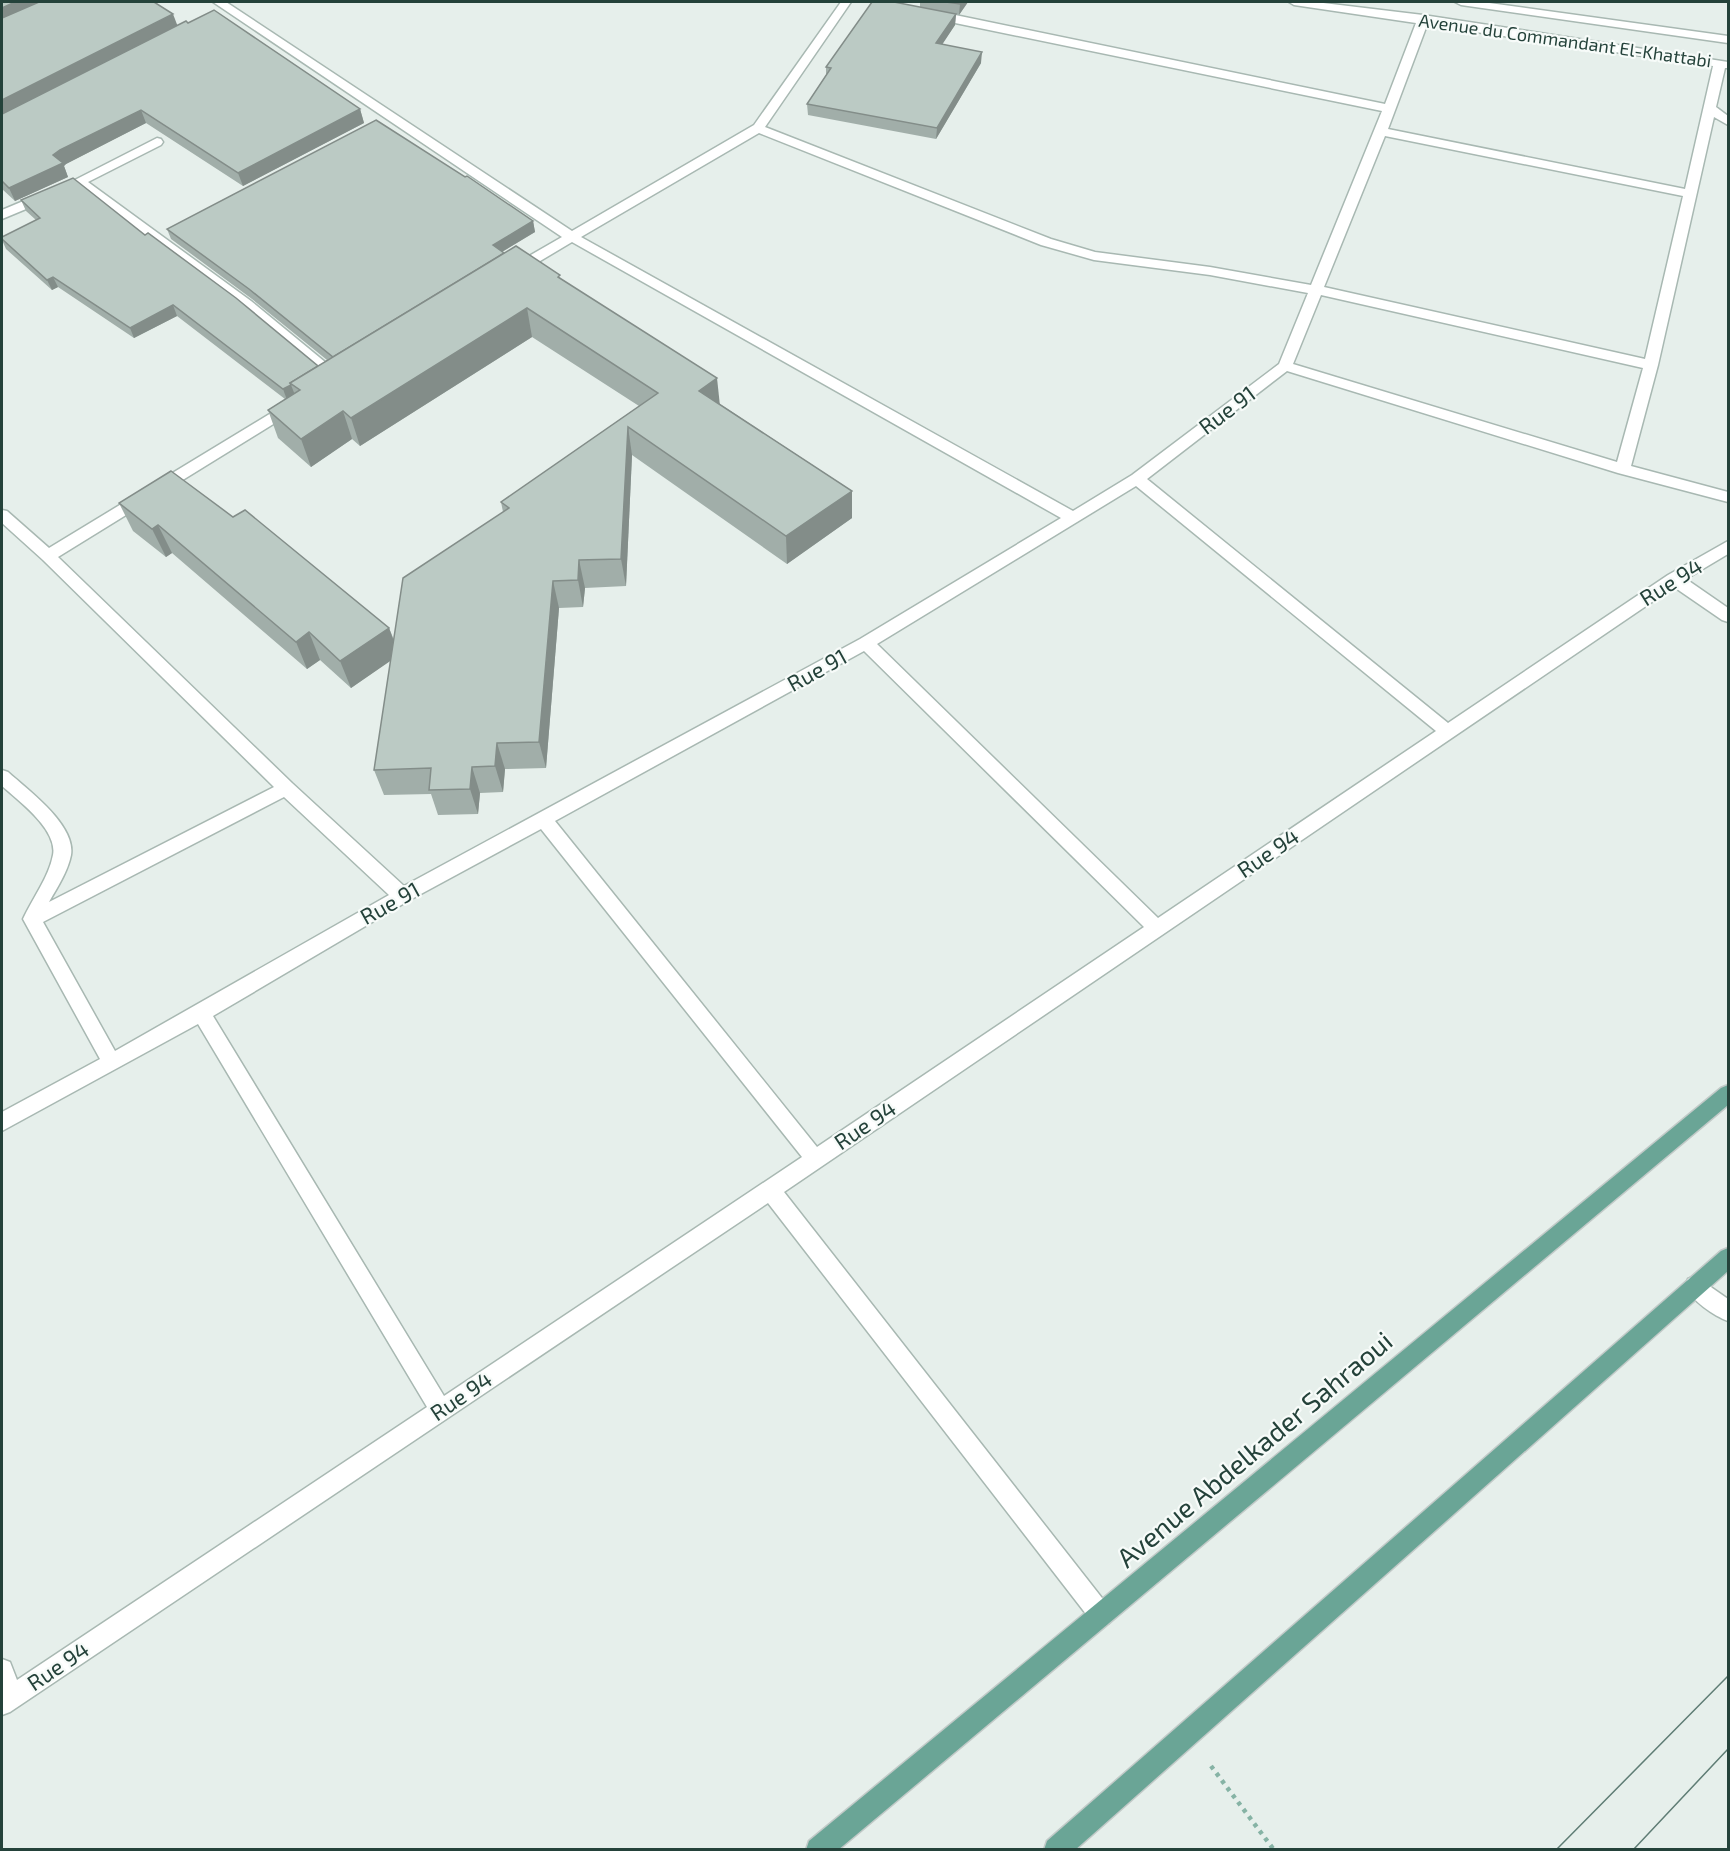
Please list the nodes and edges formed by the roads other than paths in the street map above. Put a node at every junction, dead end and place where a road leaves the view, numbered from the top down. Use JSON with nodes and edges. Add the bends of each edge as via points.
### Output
{"nodes":[{"id":1,"x":846,"y":2,"type":"edge"},
{"id":2,"x":1294,"y":2,"type":"edge"},
{"id":3,"x":1461,"y":2,"type":"edge"},
{"id":4,"x":223,"y":8,"type":"edge"},
{"id":5,"x":915,"y":11,"type":"edge"},
{"id":6,"x":1423,"y":19,"type":"junction"},
{"id":7,"x":1728,"y":40,"type":"edge"},
{"id":8,"x":1724,"y":64,"type":"edge"},
{"id":9,"x":1710,"y":108,"type":"junction"},
{"id":10,"x":1389,"y":109,"type":"junction"},
{"id":11,"x":1728,"y":121,"type":"edge"},
{"id":12,"x":758,"y":128,"type":"junction"},
{"id":13,"x":1381,"y":131,"type":"junction"},
{"id":14,"x":158,"y":142,"type":"dead end"},
{"id":15,"x":79,"y":181,"type":"junction"},
{"id":16,"x":1690,"y":194,"type":"junction"},
{"id":17,"x":2,"y":198,"type":"edge"},
{"id":18,"x":15,"y":209,"type":"junction"},
{"id":19,"x":2,"y":215,"type":"edge"},
{"id":20,"x":570,"y":236,"type":"junction"},
{"id":21,"x":499,"y":279,"type":"edge"},
{"id":22,"x":1316,"y":290,"type":"junction"},
{"id":23,"x":1651,"y":365,"type":"junction"},
{"id":24,"x":1285,"y":366,"type":"junction"},
{"id":25,"x":337,"y":379,"type":"edge"},
{"id":26,"x":307,"y":397,"type":"edge"},
{"id":27,"x":1623,"y":469,"type":"junction"},
{"id":28,"x":1137,"y":479,"type":"junction"},
{"id":29,"x":1728,"y":497,"type":"edge"},
{"id":30,"x":2,"y":515,"type":"edge"},
{"id":31,"x":1074,"y":518,"type":"junction"},
{"id":32,"x":1728,"y":547,"type":"edge"},
{"id":33,"x":48,"y":556,"type":"junction"},
{"id":34,"x":1674,"y":579,"type":"junction"},
{"id":35,"x":1728,"y":616,"type":"edge"},
{"id":36,"x":866,"y":643,"type":"junction"},
{"id":37,"x":1447,"y":731,"type":"junction"},
{"id":38,"x":2,"y":777,"type":"edge"},
{"id":39,"x":286,"y":788,"type":"junction"},
{"id":40,"x":544,"y":820,"type":"junction"},
{"id":41,"x":402,"y":896,"type":"junction"},
{"id":42,"x":32,"y":919,"type":"junction"},
{"id":43,"x":1157,"y":928,"type":"junction"},
{"id":44,"x":201,"y":1013,"type":"junction"},
{"id":45,"x":111,"y":1060,"type":"junction"},
{"id":46,"x":1728,"y":1094,"type":"edge"},
{"id":47,"x":2,"y":1122,"type":"edge"},
{"id":48,"x":814,"y":1160,"type":"junction"},
{"id":49,"x":770,"y":1190,"type":"junction"},
{"id":50,"x":1728,"y":1258,"type":"edge"},
{"id":51,"x":1695,"y":1286,"type":"junction"},
{"id":52,"x":1728,"y":1311,"type":"edge"},
{"id":53,"x":441,"y":1410,"type":"junction"},
{"id":54,"x":1101,"y":1615,"type":"junction"},
{"id":55,"x":2,"y":1670,"type":"edge"},
{"id":56,"x":7,"y":1700,"type":"edge"},
{"id":57,"x":818,"y":1850,"type":"edge"},
{"id":58,"x":1056,"y":1850,"type":"edge"}],
"edges":[{"from":1,"to":12,"type":"street"},
{"from":2,"to":6,"type":"street","name":"Avenue du Commandant El-Khattabi"},
{"from":3,"to":7,"type":"street","name":"Avenue du Commandant El-Khattabi"},
{"from":4,"to":20,"type":"street","via":[[386,119]]},
{"from":5,"to":10,"type":"street"},
{"from":6,"to":8,"type":"street","name":"Avenue du Commandant El-Khattabi"},
{"from":6,"to":10,"type":"street"},
{"from":8,"to":9,"type":"street"},
{"from":9,"to":11,"type":"street"},
{"from":9,"to":16,"type":"street"},
{"from":10,"to":13,"type":"street"},
{"from":12,"to":20,"type":"street"},
{"from":12,"to":22,"type":"street","via":[[1046,242],[1084,253]]},
{"from":13,"to":16,"type":"street"},
{"from":13,"to":22,"type":"street"},
{"from":14,"to":15,"type":"street"},
{"from":15,"to":18,"type":"street"},
{"from":15,"to":25,"type":"street","via":[[163,237]]},
{"from":16,"to":23,"type":"street"},
{"from":17,"to":18,"type":"street"},
{"from":18,"to":19,"type":"street"},
{"from":20,"to":21,"type":"street"},
{"from":20,"to":31,"type":"street"},
{"from":22,"to":23,"type":"street"},
{"from":22,"to":24,"type":"street"},
{"from":23,"to":27,"type":"street"},
{"from":24,"to":27,"type":"street"},
{"from":24,"to":28,"type":"street","name":"Rue 91"},
{"from":26,"to":33,"type":"street"},
{"from":27,"to":29,"type":"street"},
{"from":28,"to":31,"type":"street","name":"Rue 91"},
{"from":28,"to":37,"type":"street"},
{"from":30,"to":33,"type":"street"},
{"from":31,"to":36,"type":"street","name":"Rue 91"},
{"from":32,"to":34,"type":"street","name":"Rue 94"},
{"from":33,"to":39,"type":"street"},
{"from":34,"to":35,"type":"street"},
{"from":34,"to":37,"type":"street","name":"Rue 94"},
{"from":36,"to":40,"type":"street","name":"Rue 91"},
{"from":36,"to":43,"type":"street"},
{"from":37,"to":43,"type":"street","name":"Rue 94"},
{"from":38,"to":42,"type":"street","via":[[61,838],[63,854]]},
{"from":39,"to":41,"type":"street"},
{"from":39,"to":42,"type":"street"},
{"from":40,"to":41,"type":"street","name":"Rue 91"},
{"from":40,"to":48,"type":"street"},
{"from":41,"to":44,"type":"street","name":"Rue 91"},
{"from":42,"to":45,"type":"street"},
{"from":43,"to":48,"type":"street","name":"Rue 94"},
{"from":44,"to":45,"type":"street","name":"Rue 91"},
{"from":44,"to":53,"type":"street"},
{"from":45,"to":47,"type":"street","name":"Rue 91"},
{"from":46,"to":54,"type":"main road","name":"Avenue Abdelkader Sahraoui"},
{"from":48,"to":49,"type":"street","name":"Rue 94"},
{"from":49,"to":53,"type":"street","name":"Rue 94"},
{"from":49,"to":54,"type":"street"},
{"from":50,"to":51,"type":"main road"},
{"from":51,"to":52,"type":"street"},
{"from":51,"to":58,"type":"main road"},
{"from":53,"to":56,"type":"street","name":"Rue 94"},
{"from":54,"to":57,"type":"main road","name":"Avenue Abdelkader Sahraoui"},
{"from":55,"to":56,"type":"street"}]}
